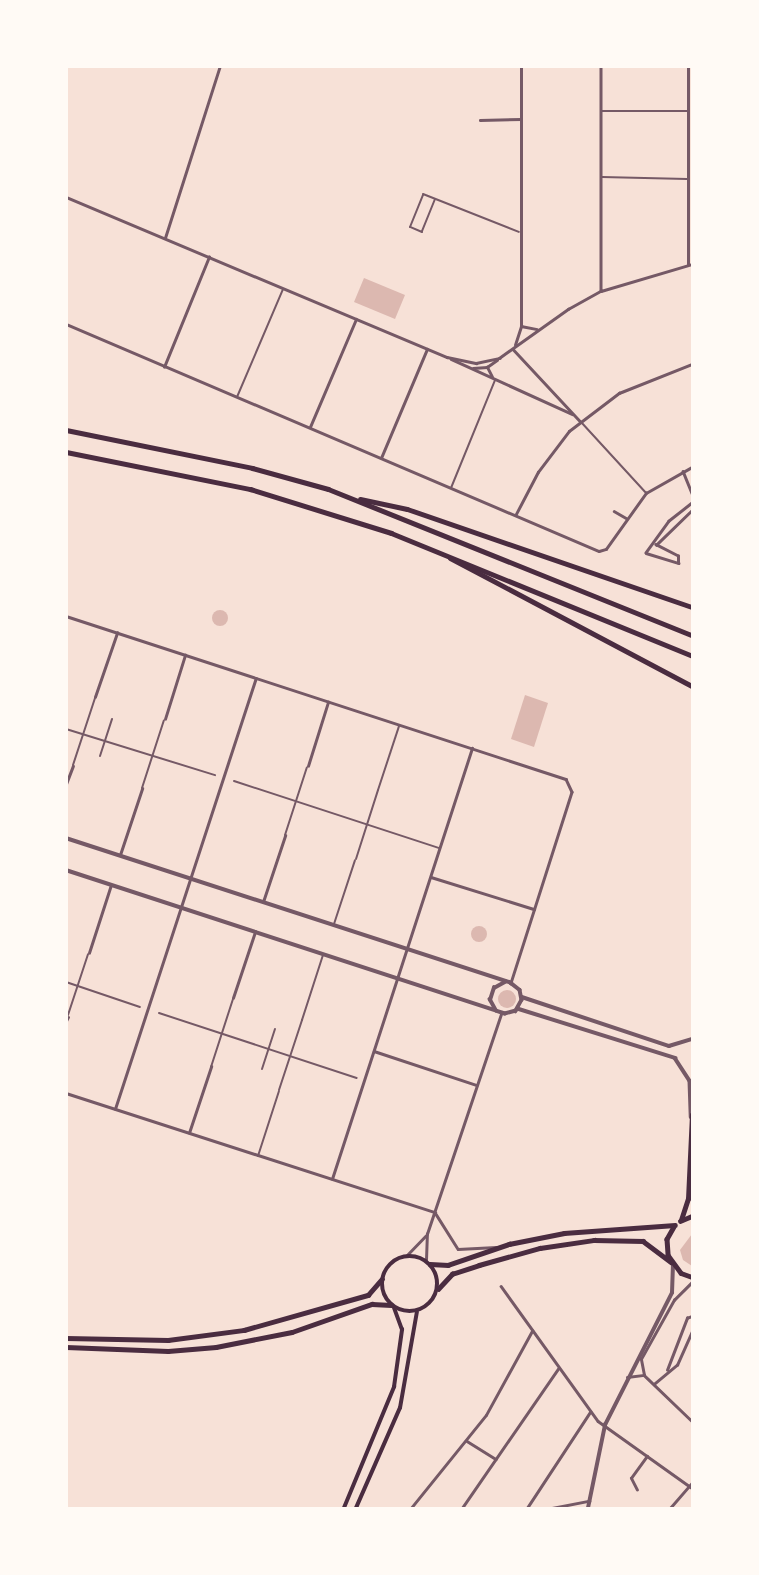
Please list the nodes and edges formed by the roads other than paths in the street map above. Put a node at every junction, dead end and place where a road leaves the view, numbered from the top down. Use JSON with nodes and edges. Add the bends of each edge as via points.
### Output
{"nodes":[{"id":1,"x":220,"y":66,"type":"edge"},
{"id":2,"x":601,"y":66,"type":"edge"},
{"id":3,"x":688,"y":66,"type":"edge"},
{"id":4,"x":520,"y":67,"type":"edge"},
{"id":5,"x":601,"y":111,"type":"junction"},
{"id":6,"x":687,"y":111,"type":"junction"},
{"id":7,"x":521,"y":119,"type":"junction"},
{"id":8,"x":480,"y":120,"type":"dead end"},
{"id":9,"x":601,"y":177,"type":"junction"},
{"id":10,"x":688,"y":179,"type":"junction"},
{"id":11,"x":66,"y":197,"type":"edge"},
{"id":12,"x":435,"y":199,"type":"junction"},
{"id":13,"x":521,"y":233,"type":"junction"},
{"id":14,"x":165,"y":238,"type":"junction"},
{"id":15,"x":209,"y":257,"type":"junction"},
{"id":16,"x":690,"y":264,"type":"edge"},
{"id":17,"x":283,"y":288,"type":"junction"},
{"id":18,"x":601,"y":291,"type":"junction"},
{"id":19,"x":356,"y":319,"type":"junction"},
{"id":20,"x":66,"y":324,"type":"edge"},
{"id":21,"x":521,"y":326,"type":"junction"},
{"id":22,"x":540,"y":328,"type":"junction"},
{"id":23,"x":427,"y":349,"type":"junction"},
{"id":24,"x":513,"y":349,"type":"junction"},
{"id":25,"x":447,"y":357,"type":"junction"},
{"id":26,"x":499,"y":358,"type":"junction"},
{"id":27,"x":692,"y":364,"type":"edge"},
{"id":28,"x":164,"y":367,"type":"junction"},
{"id":29,"x":487,"y":367,"type":"junction"},
{"id":30,"x":470,"y":368,"type":"junction"},
{"id":31,"x":495,"y":380,"type":"junction"},
{"id":32,"x":237,"y":397,"type":"junction"},
{"id":33,"x":572,"y":414,"type":"junction"},
{"id":34,"x":580,"y":421,"type":"junction"},
{"id":35,"x":310,"y":427,"type":"junction"},
{"id":36,"x":66,"y":430,"type":"edge"},
{"id":37,"x":66,"y":452,"type":"edge"},
{"id":38,"x":381,"y":458,"type":"junction"},
{"id":39,"x":692,"y":467,"type":"edge"},
{"id":40,"x":683,"y":471,"type":"junction"},
{"id":41,"x":451,"y":489,"type":"junction"},
{"id":42,"x":646,"y":493,"type":"junction"},
{"id":43,"x":692,"y":493,"type":"edge"},
{"id":44,"x":354,"y":498,"type":"junction"},
{"id":45,"x":692,"y":503,"type":"edge"},
{"id":46,"x":692,"y":510,"type":"edge"},
{"id":47,"x":614,"y":511,"type":"dead end"},
{"id":48,"x":516,"y":516,"type":"junction"},
{"id":49,"x":626,"y":518,"type":"junction"},
{"id":50,"x":429,"y":547,"type":"junction"},
{"id":51,"x":692,"y":607,"type":"edge"},
{"id":52,"x":66,"y":616,"type":"edge"},
{"id":53,"x":117,"y":633,"type":"junction"},
{"id":54,"x":692,"y":635,"type":"edge"},
{"id":55,"x":186,"y":655,"type":"junction"},
{"id":56,"x":692,"y":656,"type":"edge"},
{"id":57,"x":256,"y":678,"type":"junction"},
{"id":58,"x":692,"y":686,"type":"edge"},
{"id":59,"x":95,"y":696,"type":"joint"},
{"id":60,"x":328,"y":702,"type":"junction"},
{"id":61,"x":112,"y":719,"type":"dead end"},
{"id":62,"x":164,"y":719,"type":"joint"},
{"id":63,"x":400,"y":725,"type":"junction"},
{"id":64,"x":66,"y":729,"type":"edge"},
{"id":65,"x":83,"y":734,"type":"junction"},
{"id":66,"x":105,"y":741,"type":"junction"},
{"id":67,"x":472,"y":748,"type":"junction"},
{"id":68,"x":153,"y":754,"type":"junction"},
{"id":69,"x":100,"y":756,"type":"dead end"},
{"id":70,"x":72,"y":766,"type":"joint"},
{"id":71,"x":307,"y":766,"type":"joint"},
{"id":72,"x":215,"y":775,"type":"dead end"},
{"id":73,"x":234,"y":781,"type":"dead end"},
{"id":74,"x":66,"y":784,"type":"edge"},
{"id":75,"x":142,"y":789,"type":"joint"},
{"id":76,"x":296,"y":801,"type":"junction"},
{"id":77,"x":367,"y":825,"type":"junction"},
{"id":78,"x":285,"y":836,"type":"joint"},
{"id":79,"x":66,"y":838,"type":"edge"},
{"id":80,"x":439,"y":849,"type":"junction"},
{"id":81,"x":120,"y":856,"type":"junction"},
{"id":82,"x":66,"y":870,"type":"edge"},
{"id":83,"x":431,"y":877,"type":"junction"},
{"id":84,"x":190,"y":879,"type":"junction"},
{"id":85,"x":111,"y":885,"type":"junction"},
{"id":86,"x":263,"y":903,"type":"junction"},
{"id":87,"x":180,"y":908,"type":"junction"},
{"id":88,"x":534,"y":909,"type":"junction"},
{"id":89,"x":334,"y":926,"type":"junction"},
{"id":90,"x":255,"y":932,"type":"junction"},
{"id":91,"x":407,"y":950,"type":"junction"},
{"id":92,"x":89,"y":953,"type":"joint"},
{"id":93,"x":323,"y":954,"type":"junction"},
{"id":94,"x":398,"y":978,"type":"junction"},
{"id":95,"x":66,"y":982,"type":"edge"},
{"id":96,"x":505,"y":982,"type":"junction"},
{"id":97,"x":511,"y":983,"type":"junction"},
{"id":98,"x":78,"y":987,"type":"junction"},
{"id":99,"x":522,"y":997,"type":"junction"},
{"id":100,"x":233,"y":998,"type":"joint"},
{"id":101,"x":140,"y":1007,"type":"dead end"},
{"id":102,"x":519,"y":1009,"type":"junction"},
{"id":103,"x":496,"y":1011,"type":"junction"},
{"id":104,"x":159,"y":1013,"type":"dead end"},
{"id":105,"x":501,"y":1014,"type":"junction"},
{"id":106,"x":67,"y":1019,"type":"edge"},
{"id":107,"x":275,"y":1029,"type":"dead end"},
{"id":108,"x":222,"y":1033,"type":"junction"},
{"id":109,"x":692,"y":1040,"type":"edge"},
{"id":110,"x":269,"y":1048,"type":"junction"},
{"id":111,"x":374,"y":1051,"type":"junction"},
{"id":112,"x":290,"y":1056,"type":"junction"},
{"id":113,"x":211,"y":1067,"type":"joint"},
{"id":114,"x":262,"y":1069,"type":"dead end"},
{"id":115,"x":357,"y":1078,"type":"dead end"},
{"id":116,"x":477,"y":1085,"type":"junction"},
{"id":117,"x":66,"y":1093,"type":"edge"},
{"id":118,"x":115,"y":1109,"type":"junction"},
{"id":119,"x":692,"y":1115,"type":"edge"},
{"id":120,"x":690,"y":1129,"type":"junction"},
{"id":121,"x":189,"y":1133,"type":"junction"},
{"id":122,"x":258,"y":1156,"type":"junction"},
{"id":123,"x":332,"y":1179,"type":"junction"},
{"id":124,"x":435,"y":1212,"type":"junction"},
{"id":125,"x":692,"y":1216,"type":"edge"},
{"id":126,"x":681,"y":1220,"type":"junction"},
{"id":127,"x":675,"y":1225,"type":"junction"},
{"id":128,"x":427,"y":1234,"type":"junction"},
{"id":129,"x":509,"y":1244,"type":"junction"},
{"id":130,"x":406,"y":1256,"type":"junction"},
{"id":131,"x":428,"y":1262,"type":"junction"},
{"id":132,"x":672,"y":1264,"type":"junction"},
{"id":133,"x":382,"y":1279,"type":"junction"},
{"id":134,"x":692,"y":1279,"type":"edge"},
{"id":135,"x":501,"y":1286,"type":"dead end"},
{"id":136,"x":438,"y":1289,"type":"junction"},
{"id":137,"x":392,"y":1306,"type":"junction"},
{"id":138,"x":417,"y":1312,"type":"junction"},
{"id":139,"x":692,"y":1316,"type":"edge"},
{"id":140,"x":532,"y":1331,"type":"junction"},
{"id":141,"x":692,"y":1331,"type":"edge"},
{"id":142,"x":66,"y":1338,"type":"edge"},
{"id":143,"x":66,"y":1347,"type":"edge"},
{"id":144,"x":558,"y":1369,"type":"junction"},
{"id":145,"x":667,"y":1370,"type":"junction"},
{"id":146,"x":644,"y":1374,"type":"junction"},
{"id":147,"x":626,"y":1377,"type":"junction"},
{"id":148,"x":654,"y":1384,"type":"junction"},
{"id":149,"x":590,"y":1412,"type":"junction"},
{"id":150,"x":692,"y":1421,"type":"edge"},
{"id":151,"x":605,"y":1425,"type":"junction"},
{"id":152,"x":467,"y":1441,"type":"junction"},
{"id":153,"x":647,"y":1455,"type":"junction"},
{"id":154,"x":496,"y":1459,"type":"junction"},
{"id":155,"x":692,"y":1485,"type":"edge"},
{"id":156,"x":638,"y":1490,"type":"dead end"},
{"id":157,"x":589,"y":1501,"type":"junction"},
{"id":158,"x":344,"y":1508,"type":"edge"},
{"id":159,"x":356,"y":1508,"type":"edge"},
{"id":160,"x":411,"y":1508,"type":"edge"},
{"id":161,"x":463,"y":1508,"type":"edge"},
{"id":162,"x":527,"y":1508,"type":"edge"},
{"id":163,"x":552,"y":1508,"type":"edge"},
{"id":164,"x":588,"y":1508,"type":"edge"},
{"id":165,"x":670,"y":1508,"type":"edge"}],
"edges":[{"from":1,"to":14,"type":"street"},
{"from":2,"to":5,"type":"street"},
{"from":3,"to":6,"type":"street"},
{"from":4,"to":7,"type":"street"},
{"from":5,"to":6,"type":"street"},
{"from":5,"to":9,"type":"street"},
{"from":6,"to":10,"type":"street"},
{"from":7,"to":8,"type":"street"},
{"from":7,"to":13,"type":"street"},
{"from":9,"to":10,"type":"street"},
{"from":9,"to":18,"type":"street"},
{"from":10,"to":16,"type":"street"},
{"from":11,"to":14,"type":"street"},
{"from":12,"to":12,"type":"street","via":[[423,194],[410,227],[422,232]]},
{"from":12,"to":13,"type":"street"},
{"from":13,"to":21,"type":"street"},
{"from":14,"to":15,"type":"street"},
{"from":15,"to":17,"type":"street"},
{"from":15,"to":28,"type":"street"},
{"from":16,"to":18,"type":"street"},
{"from":17,"to":19,"type":"street"},
{"from":17,"to":32,"type":"street"},
{"from":18,"to":22,"type":"street"},
{"from":19,"to":23,"type":"street"},
{"from":19,"to":35,"type":"street"},
{"from":20,"to":28,"type":"street"},
{"from":21,"to":22,"type":"street","via":[[530,331]]},
{"from":21,"to":24,"type":"street"},
{"from":22,"to":24,"type":"street"},
{"from":23,"to":25,"type":"street"},
{"from":23,"to":38,"type":"street"},
{"from":24,"to":26,"type":"street"},
{"from":24,"to":33,"type":"street"},
{"from":25,"to":26,"type":"street","via":[[475,363]]},
{"from":25,"to":30,"type":"street"},
{"from":26,"to":29,"type":"street"},
{"from":27,"to":34,"type":"street","via":[[646,379]]},
{"from":28,"to":32,"type":"street"},
{"from":29,"to":30,"type":"street"},
{"from":29,"to":31,"type":"street"},
{"from":30,"to":31,"type":"street"},
{"from":31,"to":33,"type":"street"},
{"from":31,"to":41,"type":"street"},
{"from":32,"to":35,"type":"street"},
{"from":33,"to":34,"type":"street"},
{"from":34,"to":42,"type":"street"},
{"from":34,"to":48,"type":"street","via":[[544,464]]},
{"from":35,"to":38,"type":"street"},
{"from":36,"to":44,"type":"highway","via":[[252,468]]},
{"from":37,"to":50,"type":"highway","via":[[250,489]]},
{"from":38,"to":41,"type":"street"},
{"from":39,"to":40,"type":"street"},
{"from":40,"to":42,"type":"street"},
{"from":40,"to":43,"type":"street"},
{"from":41,"to":48,"type":"street"},
{"from":42,"to":49,"type":"street"},
{"from":44,"to":51,"type":"highway","via":[[394,504]]},
{"from":44,"to":54,"type":"highway"},
{"from":45,"to":46,"type":"street","via":[[670,521],[646,553],[678,563],[678,556],[656,545]]},
{"from":47,"to":49,"type":"street"},
{"from":48,"to":49,"type":"street","via":[[599,551],[606,549]]},
{"from":50,"to":56,"type":"highway"},
{"from":50,"to":58,"type":"highway"},
{"from":52,"to":53,"type":"street"},
{"from":53,"to":55,"type":"street"},
{"from":53,"to":59,"type":"street"},
{"from":55,"to":57,"type":"street"},
{"from":55,"to":62,"type":"street"},
{"from":57,"to":60,"type":"street"},
{"from":57,"to":84,"type":"street"},
{"from":59,"to":65,"type":"street"},
{"from":60,"to":63,"type":"street"},
{"from":60,"to":71,"type":"street"},
{"from":61,"to":66,"type":"street"},
{"from":62,"to":68,"type":"street"},
{"from":63,"to":67,"type":"street"},
{"from":63,"to":77,"type":"street"},
{"from":64,"to":65,"type":"street"},
{"from":65,"to":66,"type":"street"},
{"from":65,"to":70,"type":"street"},
{"from":66,"to":68,"type":"street"},
{"from":66,"to":69,"type":"street"},
{"from":67,"to":80,"type":"street"},
{"from":67,"to":88,"type":"street","via":[[569,782],[572,792]]},
{"from":68,"to":72,"type":"street"},
{"from":68,"to":75,"type":"street"},
{"from":70,"to":74,"type":"street"},
{"from":71,"to":76,"type":"street"},
{"from":73,"to":76,"type":"street"},
{"from":75,"to":81,"type":"street"},
{"from":76,"to":77,"type":"street"},
{"from":76,"to":78,"type":"street"},
{"from":77,"to":80,"type":"street"},
{"from":77,"to":89,"type":"street"},
{"from":78,"to":86,"type":"street"},
{"from":79,"to":81,"type":"street"},
{"from":80,"to":83,"type":"street"},
{"from":81,"to":84,"type":"street"},
{"from":82,"to":85,"type":"street"},
{"from":83,"to":88,"type":"street"},
{"from":83,"to":91,"type":"street"},
{"from":84,"to":86,"type":"street"},
{"from":84,"to":87,"type":"street"},
{"from":85,"to":87,"type":"street"},
{"from":85,"to":92,"type":"street"},
{"from":86,"to":89,"type":"street"},
{"from":87,"to":90,"type":"street"},
{"from":87,"to":118,"type":"street"},
{"from":88,"to":97,"type":"street"},
{"from":89,"to":91,"type":"street"},
{"from":90,"to":93,"type":"street"},
{"from":90,"to":100,"type":"street"},
{"from":91,"to":94,"type":"street"},
{"from":91,"to":96,"type":"street"},
{"from":92,"to":98,"type":"street"},
{"from":93,"to":94,"type":"street"},
{"from":93,"to":112,"type":"street"},
{"from":94,"to":103,"type":"street"},
{"from":94,"to":111,"type":"street"},
{"from":95,"to":98,"type":"street"},
{"from":96,"to":97,"type":"street"},
{"from":96,"to":103,"type":"street","via":[[490,996]]},
{"from":97,"to":99,"type":"street"},
{"from":98,"to":101,"type":"street"},
{"from":98,"to":106,"type":"street"},
{"from":99,"to":102,"type":"street"},
{"from":99,"to":109,"type":"street","via":[[668,1046]]},
{"from":100,"to":108,"type":"street"},
{"from":102,"to":105,"type":"street"},
{"from":102,"to":120,"type":"street","via":[[675,1058],[690,1081]]},
{"from":103,"to":105,"type":"street"},
{"from":104,"to":108,"type":"street"},
{"from":105,"to":116,"type":"street"},
{"from":107,"to":110,"type":"street"},
{"from":108,"to":110,"type":"street"},
{"from":108,"to":113,"type":"street"},
{"from":110,"to":112,"type":"street"},
{"from":110,"to":114,"type":"street"},
{"from":111,"to":116,"type":"street"},
{"from":111,"to":123,"type":"street"},
{"from":112,"to":115,"type":"street"},
{"from":112,"to":122,"type":"street"},
{"from":113,"to":121,"type":"street"},
{"from":116,"to":124,"type":"street"},
{"from":117,"to":118,"type":"street"},
{"from":118,"to":121,"type":"street"},
{"from":119,"to":120,"type":"main road"},
{"from":120,"to":126,"type":"main road","via":[[688,1199]]},
{"from":121,"to":122,"type":"street"},
{"from":122,"to":123,"type":"street"},
{"from":123,"to":124,"type":"street"},
{"from":124,"to":128,"type":"street"},
{"from":124,"to":129,"type":"street","via":[[461,1250]]},
{"from":125,"to":126,"type":"main road"},
{"from":126,"to":127,"type":"main road"},
{"from":127,"to":129,"type":"main road","via":[[564,1233]]},
{"from":127,"to":132,"type":"main road","via":[[667,1247]]},
{"from":128,"to":130,"type":"street"},
{"from":128,"to":131,"type":"street"},
{"from":129,"to":131,"type":"main road","via":[[448,1265]]},
{"from":130,"to":131,"type":"main road"},
{"from":130,"to":133,"type":"main road","via":[[390,1264]]},
{"from":131,"to":136,"type":"main road"},
{"from":132,"to":134,"type":"main road"},
{"from":132,"to":136,"type":"main road","via":[[643,1241],[574,1243],[452,1274]]},
{"from":132,"to":147,"type":"street","via":[[672,1293]]},
{"from":133,"to":137,"type":"main road","via":[[384,1295]]},
{"from":133,"to":142,"type":"main road","via":[[368,1295],[244,1331],[168,1340]]},
{"from":134,"to":146,"type":"street","via":[[674,1300],[639,1362]]},
{"from":135,"to":140,"type":"street"},
{"from":136,"to":138,"type":"main road","via":[[431,1303]]},
{"from":137,"to":138,"type":"main road"},
{"from":137,"to":143,"type":"main road","via":[[372,1304],[292,1332],[216,1348]]},
{"from":137,"to":158,"type":"main road","via":[[402,1330],[392,1396]]},
{"from":138,"to":159,"type":"main road","via":[[400,1409]]},
{"from":139,"to":145,"type":"street","via":[[687,1318]]},
{"from":140,"to":144,"type":"street"},
{"from":140,"to":152,"type":"street"},
{"from":141,"to":145,"type":"street","via":[[677,1365]]},
{"from":144,"to":149,"type":"street"},
{"from":144,"to":154,"type":"street"},
{"from":145,"to":148,"type":"street"},
{"from":146,"to":147,"type":"street"},
{"from":146,"to":148,"type":"street"},
{"from":147,"to":151,"type":"street"},
{"from":148,"to":150,"type":"street"},
{"from":149,"to":151,"type":"street"},
{"from":149,"to":162,"type":"street"},
{"from":151,"to":153,"type":"street"},
{"from":151,"to":157,"type":"street"},
{"from":152,"to":154,"type":"street"},
{"from":152,"to":160,"type":"street"},
{"from":153,"to":155,"type":"street"},
{"from":153,"to":156,"type":"street","via":[[631,1478]]},
{"from":154,"to":161,"type":"street"},
{"from":155,"to":165,"type":"street"},
{"from":157,"to":163,"type":"street"},
{"from":157,"to":164,"type":"street"}]}
